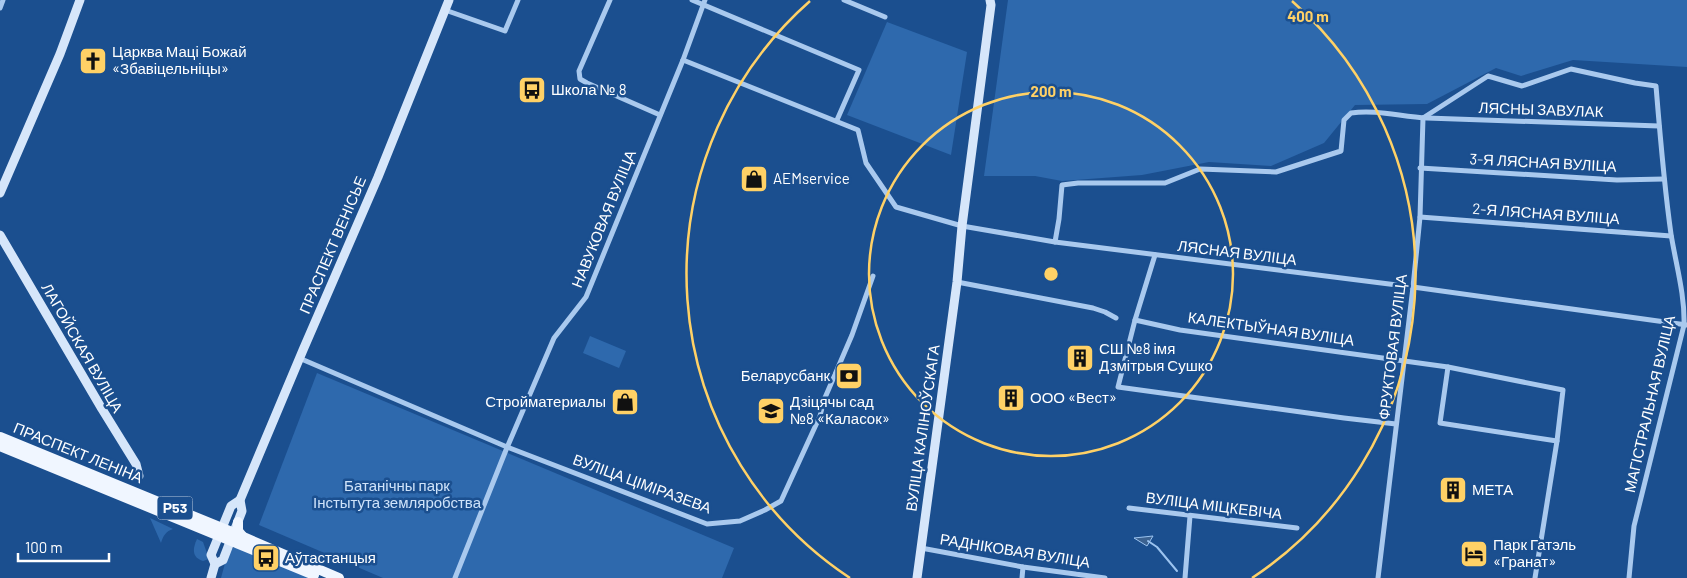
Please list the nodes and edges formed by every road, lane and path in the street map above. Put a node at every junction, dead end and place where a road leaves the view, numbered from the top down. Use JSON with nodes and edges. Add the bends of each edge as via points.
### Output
{"nodes":[{"id":1,"x":3,"y":0,"type":"edge"},
{"id":2,"x":80,"y":0,"type":"edge"},
{"id":3,"x":449,"y":0,"type":"edge"},
{"id":4,"x":518,"y":0,"type":"edge"},
{"id":5,"x":610,"y":0,"type":"edge"},
{"id":6,"x":692,"y":0,"type":"edge"},
{"id":7,"x":844,"y":0,"type":"edge"},
{"id":8,"x":990,"y":0,"type":"edge"},
{"id":9,"x":704,"y":2,"type":"edge"},
{"id":10,"x":0,"y":8,"type":"edge"},
{"id":11,"x":445,"y":10,"type":"junction"},
{"id":12,"x":886,"y":18,"type":"dead end"},
{"id":13,"x":683,"y":60,"type":"junction"},
{"id":14,"x":660,"y":115,"type":"junction"},
{"id":15,"x":1423,"y":118,"type":"junction"},
{"id":16,"x":837,"y":120,"type":"junction"},
{"id":17,"x":1659,"y":126,"type":"junction"},
{"id":18,"x":1420,"y":168,"type":"junction"},
{"id":19,"x":1664,"y":178,"type":"junction"},
{"id":20,"x":0,"y":193,"type":"edge"},
{"id":21,"x":1420,"y":217,"type":"junction"},
{"id":22,"x":962,"y":226,"type":"junction"},
{"id":23,"x":0,"y":235,"type":"edge"},
{"id":24,"x":1671,"y":236,"type":"junction"},
{"id":25,"x":1055,"y":242,"type":"junction"},
{"id":26,"x":1155,"y":255,"type":"junction"},
{"id":27,"x":873,"y":276,"type":"dead end"},
{"id":28,"x":957,"y":282,"type":"junction"},
{"id":29,"x":1413,"y":287,"type":"junction"},
{"id":30,"x":1116,"y":318,"type":"dead end"},
{"id":31,"x":1135,"y":320,"type":"junction"},
{"id":32,"x":1686,"y":325,"type":"edge"},
{"id":33,"x":299,"y":358,"type":"junction"},
{"id":34,"x":1404,"y":360,"type":"junction"},
{"id":35,"x":1448,"y":367,"type":"junction"},
{"id":36,"x":1396,"y":424,"type":"junction"},
{"id":37,"x":0,"y":437,"type":"edge"},
{"id":38,"x":1556,"y":441,"type":"junction"},
{"id":39,"x":0,"y":446,"type":"edge"},
{"id":40,"x":507,"y":447,"type":"junction"},
{"id":41,"x":139,"y":476,"type":"dead end"},
{"id":42,"x":240,"y":500,"type":"junction"},
{"id":43,"x":1129,"y":508,"type":"dead end"},
{"id":44,"x":1190,"y":516,"type":"junction"},
{"id":45,"x":238,"y":522,"type":"joint"},
{"id":46,"x":1297,"y":528,"type":"dead end"},
{"id":47,"x":221,"y":532,"type":"junction"},
{"id":48,"x":236,"y":536,"type":"junction"},
{"id":49,"x":920,"y":548,"type":"junction"},
{"id":50,"x":215,"y":564,"type":"junction"},
{"id":51,"x":1023,"y":567,"type":"junction"},
{"id":52,"x":211,"y":578,"type":"edge"},
{"id":53,"x":322,"y":578,"type":"edge"},
{"id":54,"x":339,"y":578,"type":"edge"},
{"id":55,"x":455,"y":578,"type":"edge"},
{"id":56,"x":917,"y":578,"type":"edge"},
{"id":57,"x":1022,"y":578,"type":"edge"},
{"id":58,"x":1105,"y":578,"type":"edge"},
{"id":59,"x":1186,"y":578,"type":"edge"},
{"id":60,"x":1378,"y":578,"type":"edge"},
{"id":61,"x":1535,"y":578,"type":"edge"},
{"id":62,"x":1629,"y":578,"type":"edge"}],
"edges":[{"from":1,"to":10,"type":"street"},
{"from":2,"to":20,"type":"street"},
{"from":3,"to":11,"type":"street","name":"ПРАСПЕКТ ВЕНІСЬЕ"},
{"from":4,"to":11,"type":"street","via":[[505,31]]},
{"from":5,"to":14,"type":"street","via":[[579,71],[580,79]]},
{"from":6,"to":9,"type":"street"},
{"from":7,"to":12,"type":"street"},
{"from":8,"to":22,"type":"street","name":"ВУЛІЦА КАЛІНОЎСКАГА"},
{"from":9,"to":13,"type":"street","name":"НАВУКОВАЯ ВУЛІЦА"},
{"from":9,"to":16,"type":"street","via":[[859,70]]},
{"from":11,"to":33,"type":"street","name":"ПРАСПЕКТ ВЕНІСЬЕ"},
{"from":13,"to":14,"type":"street","name":"НАВУКОВАЯ ВУЛІЦА"},
{"from":13,"to":16,"type":"street"},
{"from":14,"to":40,"type":"street","name":"НАВУКОВАЯ ВУЛІЦА","via":[[586,297],[554,338]]},
{"from":15,"to":17,"type":"street","name":"ЛЯСНЫ ЗАВУЛАК"},
{"from":15,"to":17,"type":"street","name":"МАГІСТРАЛЬНАЯ ВУЛІЦА","via":[[1488,76],[1522,86],[1570,69],[1656,86]]},
{"from":15,"to":18,"type":"street","name":"ФРУКТОВАЯ ВУЛІЦА"},
{"from":15,"to":25,"type":"street","name":"ЛЯСНЫ ЗАВУЛАК","via":[[1378,112],[1351,113],[1344,120],[1341,151],[1276,172],[1200,169],[1165,182],[1062,185]]},
{"from":16,"to":22,"type":"street","name":"ЛЯСНАЯ ВУЛІЦА","via":[[858,130],[866,163],[896,207]]},
{"from":17,"to":19,"type":"street","name":"МАГІСТРАЛЬНАЯ ВУЛІЦА"},
{"from":18,"to":19,"type":"street","name":"3-Я ЛЯСНАЯ ВУЛІЦА","via":[[1617,180]]},
{"from":18,"to":21,"type":"street","name":"ФРУКТОВАЯ ВУЛІЦА"},
{"from":19,"to":24,"type":"street","name":"МАГІСТРАЛЬНАЯ ВУЛІЦА"},
{"from":21,"to":24,"type":"street","name":"2-Я ЛЯСНАЯ ВУЛІЦА"},
{"from":21,"to":29,"type":"street","name":"ФРУКТОВАЯ ВУЛІЦА"},
{"from":22,"to":25,"type":"street","name":"ЛЯСНАЯ ВУЛІЦА"},
{"from":22,"to":28,"type":"street","name":"ВУЛІЦА КАЛІНОЎСКАГА"},
{"from":23,"to":41,"type":"street","name":"ЛАГОЙСКАЯ ВУЛІЦА","via":[[136,464]]},
{"from":24,"to":32,"type":"street","name":"МАГІСТРАЛЬНАЯ ВУЛІЦА"},
{"from":25,"to":26,"type":"street","name":"ЛЯСНАЯ ВУЛІЦА"},
{"from":26,"to":29,"type":"street","name":"ЛЯСНАЯ ВУЛІЦА"},
{"from":26,"to":31,"type":"street"},
{"from":27,"to":40,"type":"street","name":"ВУЛІЦА ЦІМІРАЗЕВА","via":[[820,416],[781,501],[765,510],[740,521],[707,524]]},
{"from":28,"to":30,"type":"street","via":[[1093,308]]},
{"from":28,"to":49,"type":"street","name":"ВУЛІЦА КАЛІНОЎСКАГА"},
{"from":29,"to":32,"type":"street","name":"ЛЯСНАЯ ВУЛІЦА"},
{"from":29,"to":34,"type":"street","name":"ФРУКТОВАЯ ВУЛІЦА"},
{"from":31,"to":34,"type":"street","name":"КАЛЕКТЫЎНАЯ ВУЛІЦА","via":[[1180,330]]},
{"from":31,"to":36,"type":"street","via":[[1118,387]]},
{"from":32,"to":62,"type":"street","name":"МАГІСТРАЛЬНАЯ ВУЛІЦА","via":[[1634,526]]},
{"from":33,"to":40,"type":"street","name":"ВУЛІЦА ЦІМІРАЗЕВА"},
{"from":33,"to":42,"type":"street","name":"ПРАСПЕКТ ВЕНІСЬЕ"},
{"from":34,"to":35,"type":"street","name":"КАЛЕКТЫЎНАЯ ВУЛІЦА"},
{"from":34,"to":36,"type":"street","name":"ФРУКТОВАЯ ВУЛІЦА"},
{"from":35,"to":38,"type":"street","name":"КАЛЕКТЫЎНАЯ ВУЛІЦА","via":[[1562,390]]},
{"from":35,"to":38,"type":"street","via":[[1440,423]]},
{"from":36,"to":60,"type":"street","name":"ФРУКТОВАЯ ВУЛІЦА"},
{"from":37,"to":47,"type":"main road","name":"ПРАСПЕКТ ЛЕНІНА","number":"Р53"},
{"from":38,"to":61,"type":"street"},
{"from":39,"to":47,"type":"main road","name":"ПРАСПЕКТ ЛЕНІНА","number":"Р53"},
{"from":40,"to":55,"type":"street","name":"НАВУКОВАЯ ВУЛІЦА"},
{"from":42,"to":45,"type":"street","name":"ПРАСПЕКТ ВЕНІСЬЕ","via":[[242,511]]},
{"from":42,"to":47,"type":"street","name":"ПРАСПЕКТ ВЕНІСЬЕ","via":[[231,506]]},
{"from":43,"to":44,"type":"street","name":"ВУЛІЦА МІЦКЕВІЧА"},
{"from":44,"to":46,"type":"street","name":"ВУЛІЦА МІЦКЕВІЧА"},
{"from":44,"to":59,"type":"street"},
{"from":45,"to":48,"type":"main road"},
{"from":47,"to":48,"type":"main road","name":"ПРАСПЕКТ ЛЕНІНА","number":"Р53"},
{"from":47,"to":50,"type":"street","name":"ПРАСПЕКТ ВЕНІСЬЕ","via":[[211,555]]},
{"from":48,"to":50,"type":"street","via":[[223,560]]},
{"from":48,"to":53,"type":"main road","name":"ПРАСПЕКТ ЛЕНІНА","number":"Р53"},
{"from":48,"to":54,"type":"main road","name":"ПРАСПЕКТ ЛЕНІНА","number":"Р53"},
{"from":49,"to":51,"type":"street","name":"РАДНІКОВАЯ ВУЛІЦА"},
{"from":49,"to":56,"type":"street","name":"ВУЛІЦА КАЛІНОЎСКАГА"},
{"from":50,"to":52,"type":"street"},
{"from":51,"to":57,"type":"street"},
{"from":51,"to":58,"type":"street","name":"РАДНІКОВАЯ ВУЛІЦА"}]}
